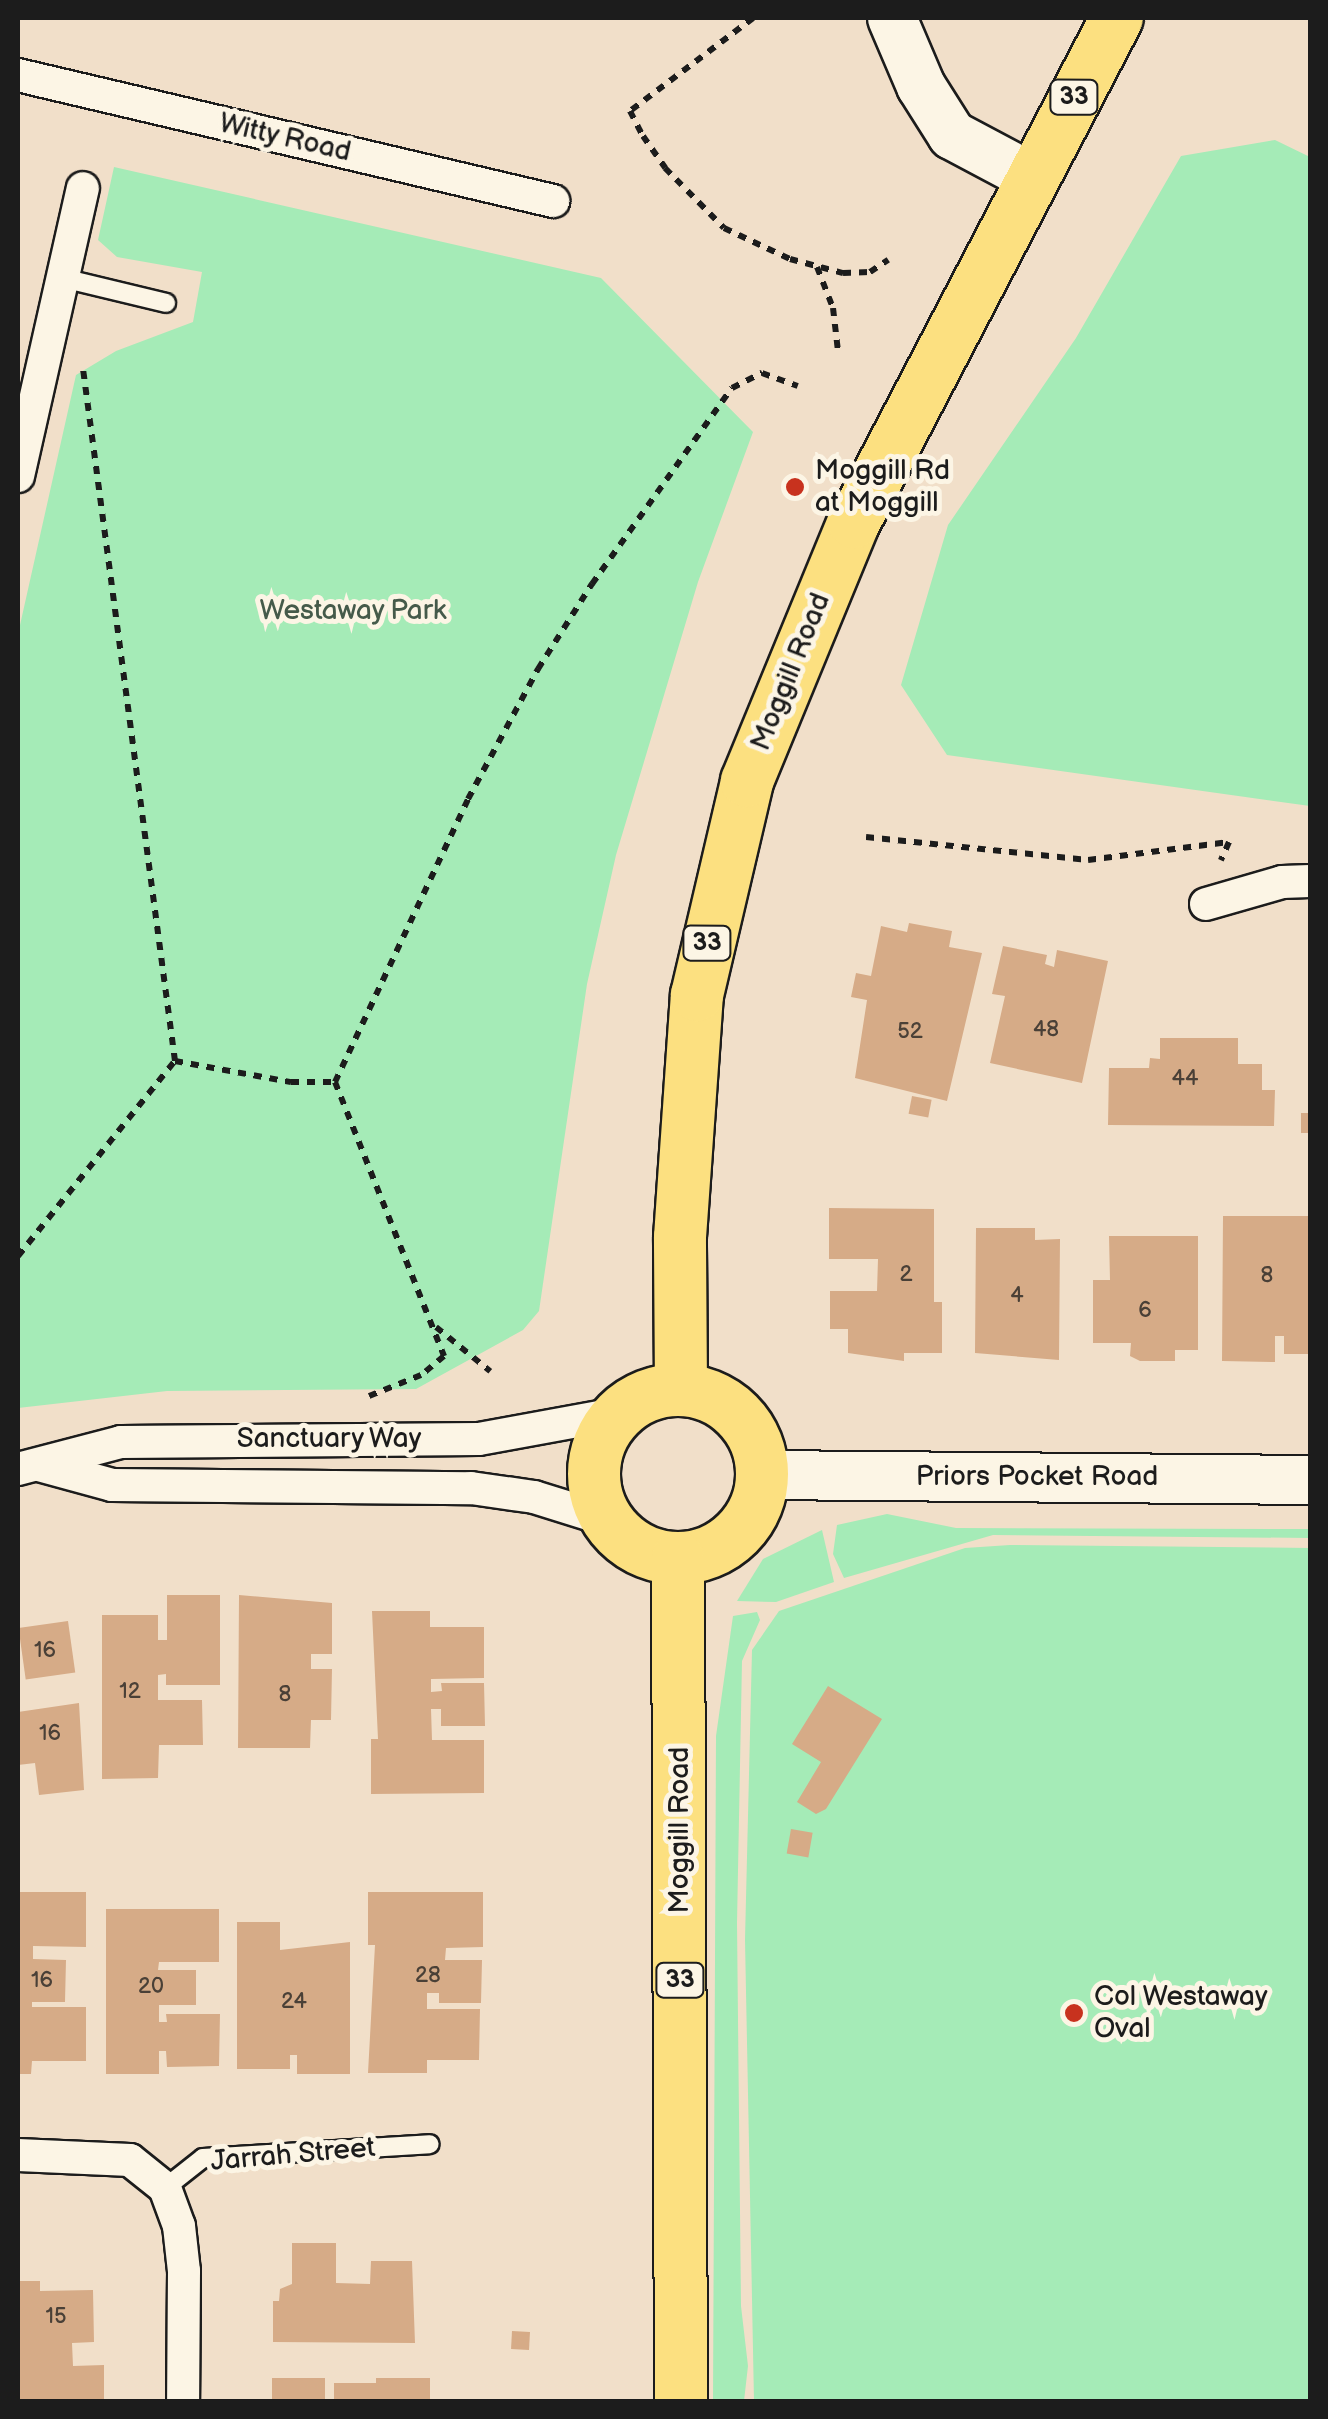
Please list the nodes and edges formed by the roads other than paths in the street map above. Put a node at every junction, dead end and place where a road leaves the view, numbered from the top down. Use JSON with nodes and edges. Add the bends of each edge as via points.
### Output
{"nodes":[{"id":1,"x":892,"y":18,"type":"edge"},
{"id":2,"x":1117,"y":18,"type":"edge"},
{"id":3,"x":18,"y":75,"type":"edge"},
{"id":4,"x":1031,"y":177,"type":"junction"},
{"id":5,"x":83,"y":188,"type":"dead end"},
{"id":6,"x":554,"y":201,"type":"dead end"},
{"id":7,"x":63,"y":278,"type":"junction"},
{"id":8,"x":166,"y":302,"type":"dead end"},
{"id":9,"x":18,"y":476,"type":"edge"},
{"id":10,"x":1310,"y":882,"type":"edge"},
{"id":11,"x":1206,"y":904,"type":"road end"},
{"id":12,"x":681,"y":1389,"type":"junction"},
{"id":13,"x":620,"y":1413,"type":"junction"},
{"id":14,"x":28,"y":1467,"type":"edge"},
{"id":15,"x":763,"y":1475,"type":"junction"},
{"id":16,"x":1310,"y":1480,"type":"edge"},
{"id":17,"x":608,"y":1520,"type":"junction"},
{"id":18,"x":678,"y":1558,"type":"junction"},
{"id":19,"x":430,"y":2144,"type":"dead end"},
{"id":20,"x":18,"y":2154,"type":"edge"},
{"id":21,"x":164,"y":2188,"type":"junction"},
{"id":22,"x":184,"y":2402,"type":"edge"},
{"id":23,"x":681,"y":2402,"type":"edge"}],
"edges":[{"from":1,"to":4,"type":"street","via":[[921,86],[952,135]]},
{"from":2,"to":4,"type":"main road","name":"Moggill Road","number":"33"},
{"from":3,"to":6,"type":"street","name":"Witty Road"},
{"from":4,"to":12,"type":"main road","name":"Moggill Road","number":"33","via":[[854,522],[747,781],[697,995],[680,1237]]},
{"from":5,"to":7,"type":"street"},
{"from":7,"to":8,"type":"lane"},
{"from":7,"to":9,"type":"street"},
{"from":10,"to":11,"type":"street","via":[[1282,882]]},
{"from":12,"to":13,"type":"main road","via":[[648,1395]]},
{"from":12,"to":15,"type":"main road","via":[[730,1406],[760,1449]]},
{"from":13,"to":14,"type":"street","name":"Sanctuary Way","via":[[479,1439],[121,1442]]},
{"from":13,"to":17,"type":"main road","via":[[602,1437],[594,1464],[596,1494]]},
{"from":14,"to":17,"type":"street","name":"Sanctuary Way","via":[[112,1485],[471,1488],[534,1497]]},
{"from":15,"to":16,"type":"street","name":"Priors Pocket Road"},
{"from":15,"to":18,"type":"main road","via":[[758,1502],[736,1534],[704,1554]]},
{"from":17,"to":18,"type":"main road","via":[[638,1548]]},
{"from":18,"to":23,"type":"main road","name":"Moggill Road","number":"33"},
{"from":19,"to":21,"type":"lane","name":"Jarrah Street","via":[[204,2158]]},
{"from":20,"to":21,"type":"street","via":[[130,2160]]},
{"from":21,"to":22,"type":"street","via":[[182,2256]]}]}
